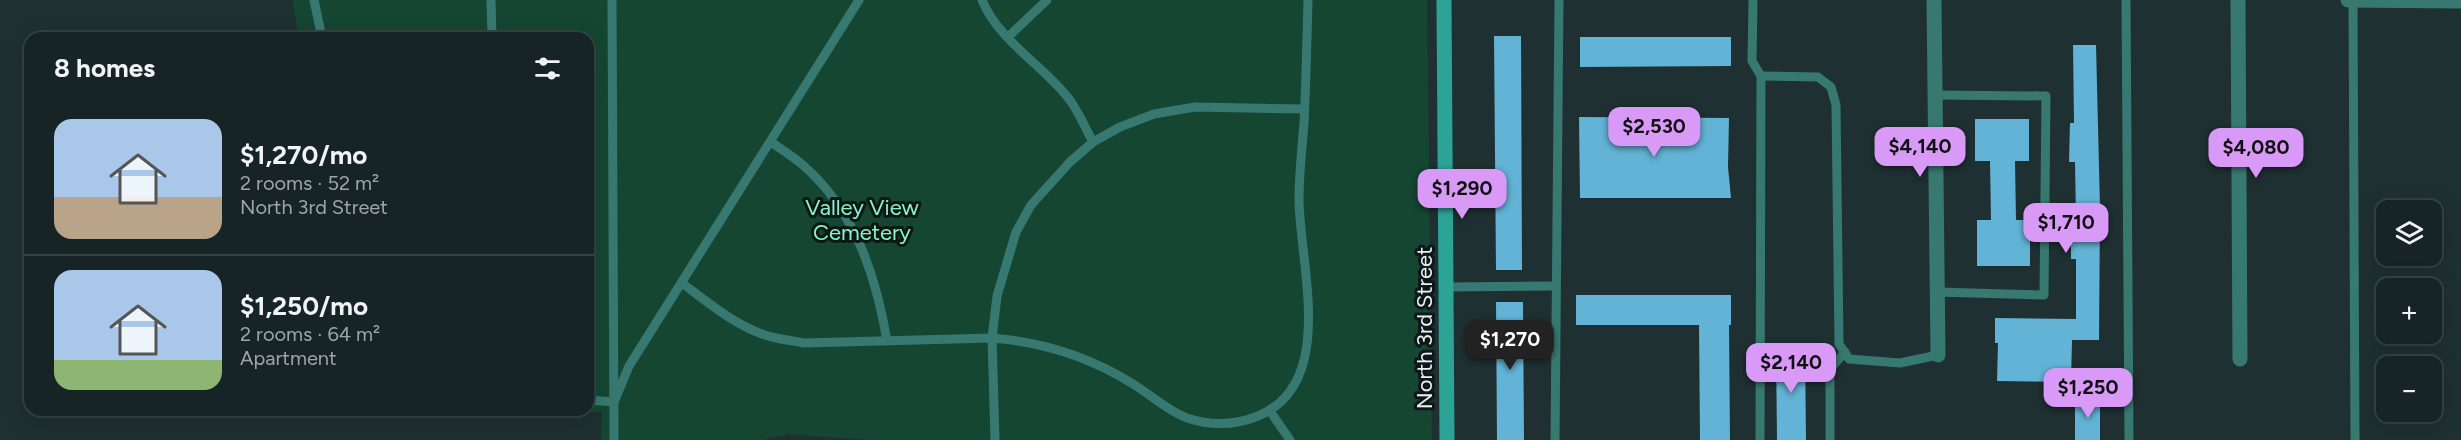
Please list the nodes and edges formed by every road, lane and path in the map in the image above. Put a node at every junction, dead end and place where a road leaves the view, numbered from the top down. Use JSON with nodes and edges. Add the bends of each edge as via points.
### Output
{"nodes":[{"id":1,"x":314,"y":0,"type":"edge"},
{"id":2,"x":491,"y":0,"type":"edge"},
{"id":3,"x":612,"y":0,"type":"edge"},
{"id":4,"x":859,"y":0,"type":"edge"},
{"id":5,"x":982,"y":0,"type":"edge"},
{"id":6,"x":1047,"y":0,"type":"edge"},
{"id":7,"x":1308,"y":0,"type":"edge"},
{"id":8,"x":1444,"y":0,"type":"edge"},
{"id":9,"x":1559,"y":0,"type":"edge"},
{"id":10,"x":1753,"y":0,"type":"edge"},
{"id":11,"x":1934,"y":0,"type":"edge"},
{"id":12,"x":2126,"y":0,"type":"edge"},
{"id":13,"x":2238,"y":0,"type":"edge"},
{"id":14,"x":2348,"y":0,"type":"edge"},
{"id":15,"x":2353,"y":0,"type":"edge"},
{"id":16,"x":2461,"y":1,"type":"edge"},
{"id":17,"x":320,"y":32,"type":"edge"},
{"id":18,"x":492,"y":32,"type":"edge"},
{"id":19,"x":1008,"y":37,"type":"junction"},
{"id":20,"x":1761,"y":76,"type":"junction"},
{"id":21,"x":1935,"y":95,"type":"junction"},
{"id":22,"x":1304,"y":109,"type":"junction"},
{"id":23,"x":771,"y":142,"type":"junction"},
{"id":24,"x":1093,"y":142,"type":"junction"},
{"id":25,"x":682,"y":283,"type":"junction"},
{"id":26,"x":1557,"y":286,"type":"junction"},
{"id":27,"x":1446,"y":287,"type":"junction"},
{"id":28,"x":1937,"y":292,"type":"junction"},
{"id":29,"x":992,"y":338,"type":"junction"},
{"id":30,"x":887,"y":341,"type":"junction"},
{"id":31,"x":1845,"y":352,"type":"junction"},
{"id":32,"x":1938,"y":355,"type":"joint"},
{"id":33,"x":2240,"y":359,"type":"dead end"},
{"id":34,"x":594,"y":400,"type":"edge"},
{"id":35,"x":614,"y":402,"type":"junction"},
{"id":36,"x":1270,"y":411,"type":"junction"},
{"id":37,"x":614,"y":440,"type":"edge"},
{"id":38,"x":995,"y":440,"type":"edge"},
{"id":39,"x":1290,"y":440,"type":"edge"},
{"id":40,"x":1448,"y":440,"type":"edge"},
{"id":41,"x":1555,"y":440,"type":"edge"},
{"id":42,"x":1760,"y":440,"type":"edge"},
{"id":43,"x":1830,"y":440,"type":"edge"},
{"id":44,"x":2129,"y":440,"type":"edge"},
{"id":45,"x":2355,"y":440,"type":"edge"}],
"edges":[{"from":1,"to":17,"type":"lane"},
{"from":2,"to":18,"type":"lane"},
{"from":3,"to":35,"type":"lane"},
{"from":4,"to":23,"type":"lane"},
{"from":5,"to":19,"type":"lane"},
{"from":6,"to":19,"type":"lane"},
{"from":7,"to":22,"type":"lane"},
{"from":8,"to":27,"type":"main road","name":"North 3rd Street"},
{"from":9,"to":26,"type":"lane"},
{"from":10,"to":20,"type":"lane","via":[[1752,62]]},
{"from":11,"to":21,"type":"street"},
{"from":12,"to":44,"type":"lane"},
{"from":13,"to":33,"type":"street"},
{"from":14,"to":15,"type":"street"},
{"from":15,"to":16,"type":"street"},
{"from":15,"to":45,"type":"lane"},
{"from":19,"to":24,"type":"lane","via":[[1067,96]]},
{"from":20,"to":31,"type":"lane","via":[[1818,77],[1831,87],[1836,105],[1839,344]]},
{"from":20,"to":42,"type":"lane"},
{"from":21,"to":28,"type":"street"},
{"from":21,"to":28,"type":"lane","via":[[2046,96],[2044,295]]},
{"from":22,"to":24,"type":"lane","via":[[1195,107],[1154,114]]},
{"from":22,"to":36,"type":"lane","via":[[1299,201],[1308,351],[1290,394]]},
{"from":23,"to":25,"type":"lane"},
{"from":23,"to":30,"type":"lane","via":[[804,166],[845,217],[872,271]]},
{"from":24,"to":29,"type":"lane","via":[[1030,205],[1016,232],[997,296]]},
{"from":25,"to":30,"type":"lane","via":[[749,328],[774,338],[804,343]]},
{"from":25,"to":35,"type":"lane","via":[[629,366]]},
{"from":26,"to":27,"type":"lane"},
{"from":26,"to":41,"type":"lane"},
{"from":27,"to":40,"type":"main road","name":"North 3rd Street"},
{"from":28,"to":32,"type":"street"},
{"from":29,"to":30,"type":"lane"},
{"from":29,"to":36,"type":"lane","via":[[1020,340],[1102,365],[1186,417],[1234,423]]},
{"from":29,"to":38,"type":"lane"},
{"from":31,"to":32,"type":"lane","via":[[1849,359],[1900,363]]},
{"from":31,"to":43,"type":"lane","via":[[1830,369]]},
{"from":34,"to":35,"type":"lane"},
{"from":35,"to":37,"type":"lane"},
{"from":36,"to":39,"type":"lane"}]}
